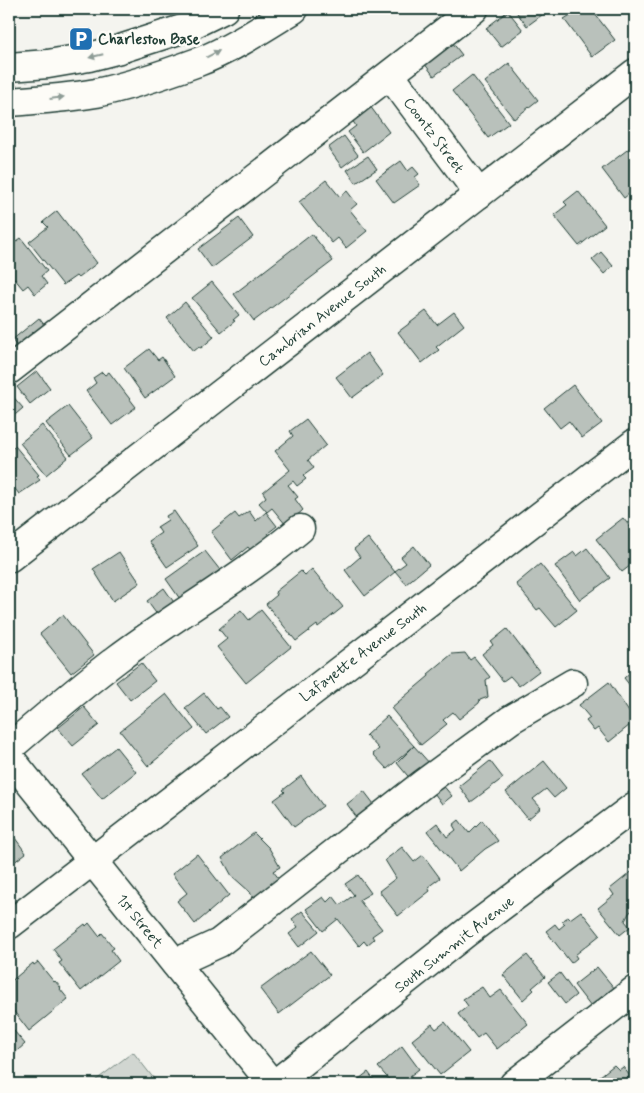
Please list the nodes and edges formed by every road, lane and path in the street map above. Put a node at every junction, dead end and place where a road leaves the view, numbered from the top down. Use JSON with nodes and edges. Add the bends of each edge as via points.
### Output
{"nodes":[{"id":1,"x":224,"y":9,"type":"edge"},
{"id":2,"x":294,"y":9,"type":"edge"},
{"id":3,"x":474,"y":9,"type":"edge"},
{"id":4,"x":9,"y":67,"type":"edge"},
{"id":5,"x":635,"y":73,"type":"edge"},
{"id":6,"x":390,"y":75,"type":"junction"},
{"id":7,"x":9,"y":102,"type":"edge"},
{"id":8,"x":479,"y":194,"type":"junction"},
{"id":9,"x":9,"y":370,"type":"edge"},
{"id":10,"x":635,"y":443,"type":"edge"},
{"id":11,"x":300,"y":528,"type":"dead end"},
{"id":12,"x":9,"y":558,"type":"edge"},
{"id":13,"x":573,"y":683,"type":"dead end"},
{"id":14,"x":10,"y":761,"type":"edge"},
{"id":15,"x":635,"y":806,"type":"edge"},
{"id":16,"x":91,"y":860,"type":"junction"},
{"id":17,"x":9,"y":925,"type":"edge"},
{"id":18,"x":175,"y":963,"type":"junction"},
{"id":19,"x":635,"y":990,"type":"edge"},
{"id":20,"x":273,"y":1084,"type":"edge"},
{"id":21,"x":514,"y":1084,"type":"edge"}],
"edges":[{"from":1,"to":4,"type":"main road","one_way":true,"via":[[185,28],[89,58]]},
{"from":7,"to":2,"type":"main road","one_way":true,"via":[[96,92],[182,67],[257,32]]},
{"from":3,"to":6,"type":"main road"},
{"from":5,"to":8,"type":"main road","name":"Cambrian Avenue South"},
{"from":6,"to":8,"type":"main road","name":"Coontz Street"},
{"from":6,"to":9,"type":"main road"},
{"from":8,"to":12,"type":"main road","name":"Cambrian Avenue South"},
{"from":10,"to":16,"type":"main road","name":"Lafayette Avenue South"},
{"from":11,"to":14,"type":"main road","via":[[270,554],[117,659]]},
{"from":13,"to":18,"type":"main road","via":[[510,720],[424,783],[219,943]]},
{"from":14,"to":16,"type":"main road","name":"1st Street"},
{"from":15,"to":20,"type":"main road","name":"South Summit Avenue"},
{"from":16,"to":17,"type":"main road","name":"Lafayette Avenue South"},
{"from":16,"to":18,"type":"main road","name":"1st Street"},
{"from":18,"to":20,"type":"main road","name":"1st Street"},
{"from":19,"to":21,"type":"main road"}]}
